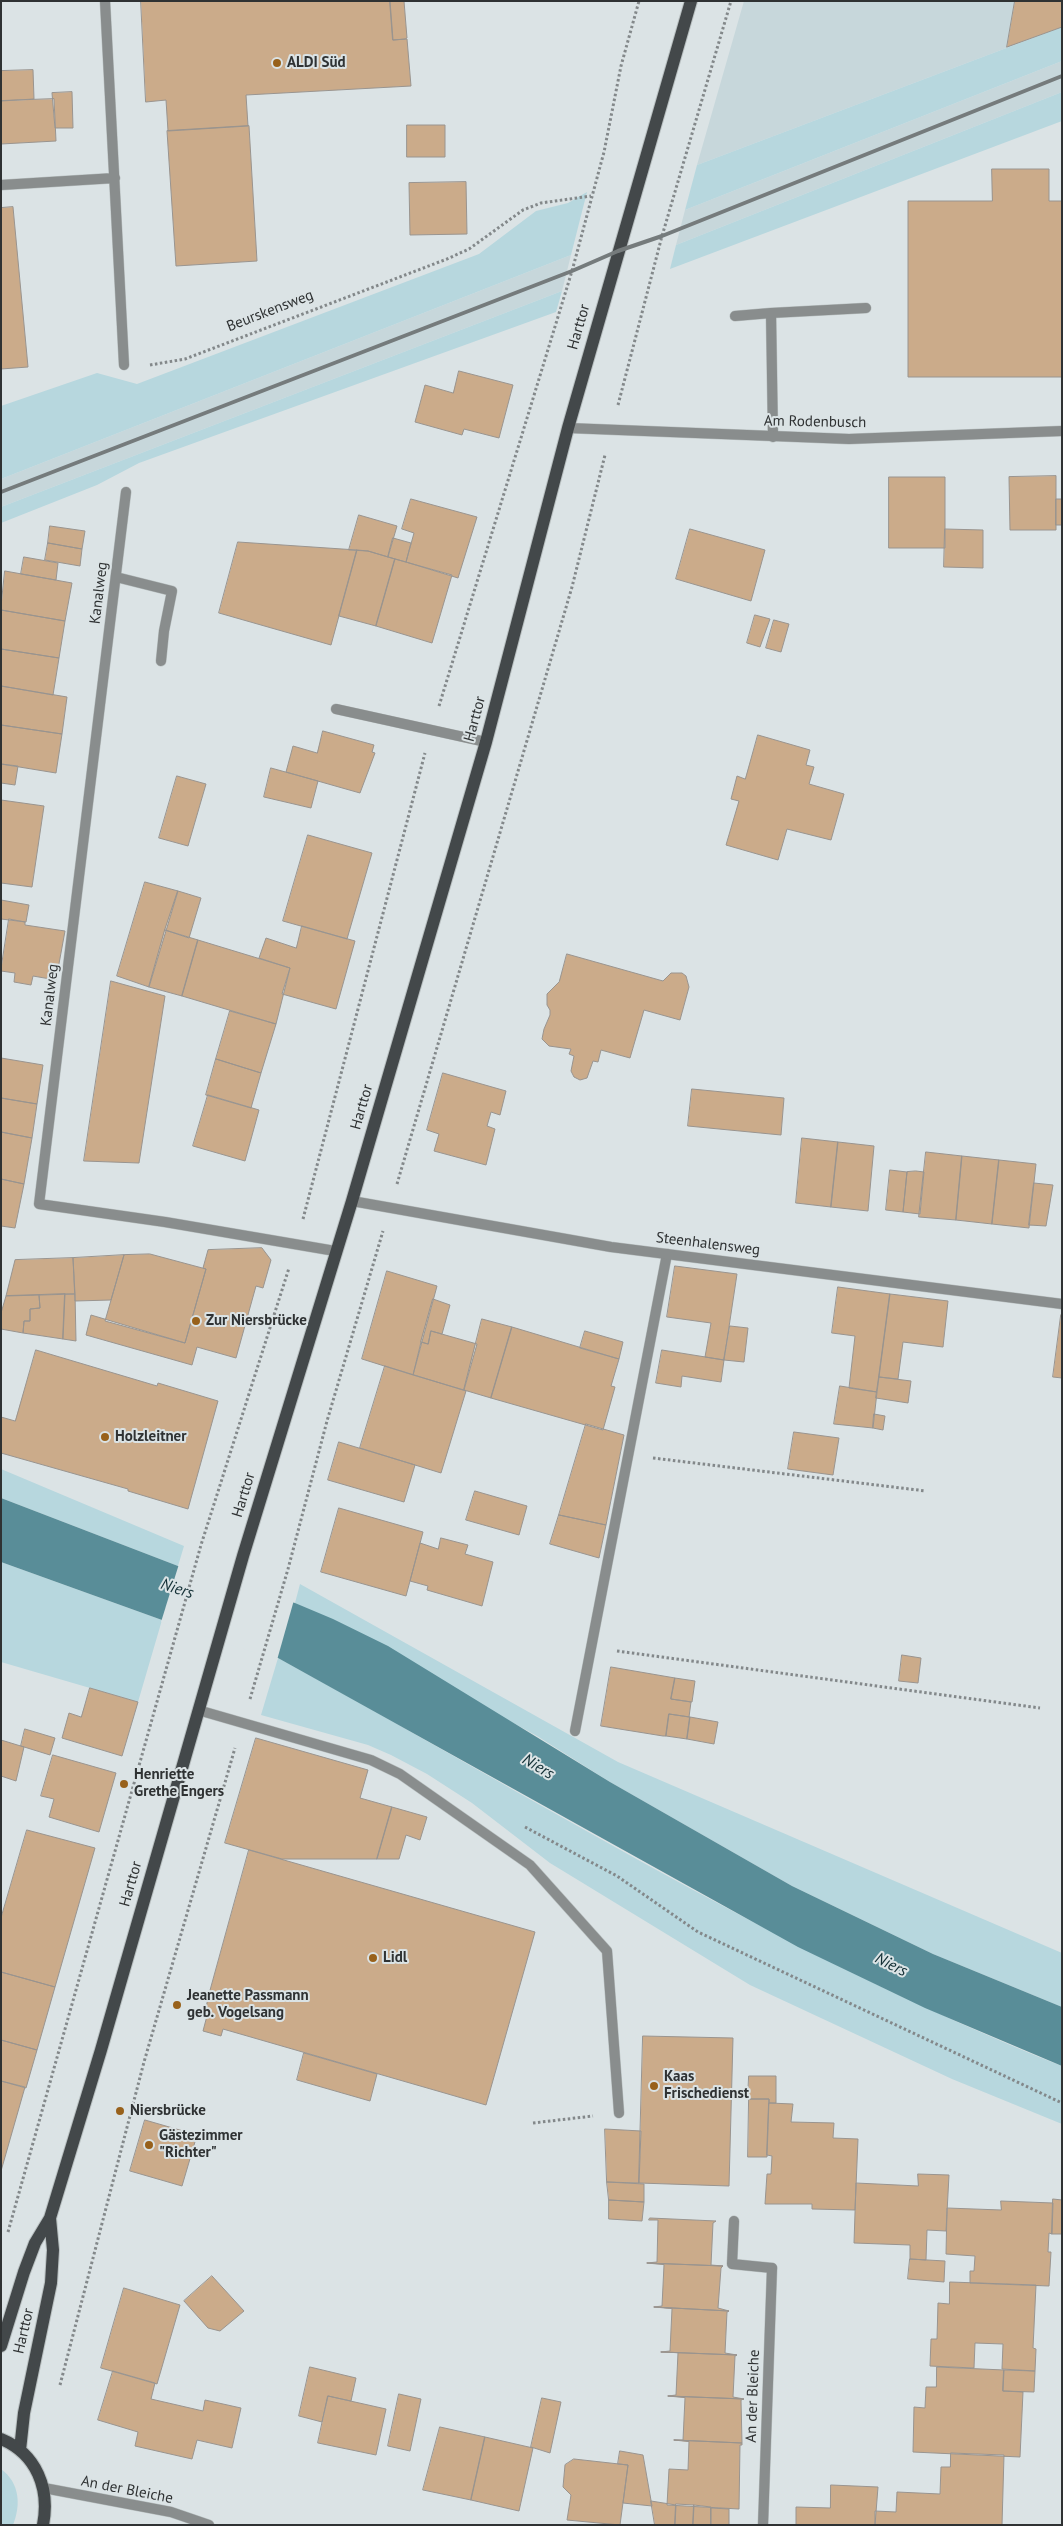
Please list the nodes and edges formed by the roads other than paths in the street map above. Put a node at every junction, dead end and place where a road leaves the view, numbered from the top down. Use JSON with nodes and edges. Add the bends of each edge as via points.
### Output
{"nodes":[{"id":1,"x":105,"y":1,"type":"edge"},
{"id":2,"x":691,"y":1,"type":"edge"},
{"id":3,"x":115,"y":178,"type":"junction"},
{"id":4,"x":1,"y":185,"type":"edge"},
{"id":5,"x":866,"y":308,"type":"dead end"},
{"id":6,"x":771,"y":313,"type":"junction"},
{"id":7,"x":735,"y":316,"type":"dead end"},
{"id":8,"x":124,"y":365,"type":"road end"},
{"id":9,"x":568,"y":428,"type":"junction"},
{"id":10,"x":1062,"y":431,"type":"edge"},
{"id":11,"x":772,"y":436,"type":"junction"},
{"id":12,"x":126,"y":492,"type":"dead end"},
{"id":13,"x":116,"y":577,"type":"junction"},
{"id":14,"x":161,"y":661,"type":"dead end"},
{"id":15,"x":336,"y":709,"type":"dead end"},
{"id":16,"x":486,"y":742,"type":"junction"},
{"id":17,"x":352,"y":1201,"type":"junction"},
{"id":18,"x":335,"y":1251,"type":"junction"},
{"id":19,"x":667,"y":1254,"type":"junction"},
{"id":20,"x":1062,"y":1304,"type":"edge"},
{"id":21,"x":198,"y":1710,"type":"junction"},
{"id":22,"x":575,"y":1731,"type":"dead end"},
{"id":23,"x":618,"y":2113,"type":"dead end"},
{"id":24,"x":50,"y":2218,"type":"junction"},
{"id":25,"x":734,"y":2221,"type":"dead end"},
{"id":26,"x":1,"y":2346,"type":"edge"},
{"id":27,"x":1,"y":2439,"type":"edge"},
{"id":28,"x":20,"y":2450,"type":"junction"},
{"id":29,"x":44,"y":2488,"type":"junction"},
{"id":30,"x":43,"y":2525,"type":"edge"},
{"id":31,"x":204,"y":2525,"type":"edge"},
{"id":32,"x":209,"y":2525,"type":"edge"},
{"id":33,"x":763,"y":2525,"type":"edge"}],
"edges":[{"from":1,"to":3,"type":"street"},
{"from":2,"to":9,"type":"main road","name":"Harttor"},
{"from":3,"to":4,"type":"street"},
{"from":3,"to":8,"type":"street"},
{"from":5,"to":6,"type":"street"},
{"from":6,"to":7,"type":"street"},
{"from":6,"to":11,"type":"street"},
{"from":9,"to":11,"type":"street","name":"Am Rodenbusch"},
{"from":9,"to":16,"type":"main road","name":"Harttor"},
{"from":10,"to":11,"type":"street","name":"Am Rodenbusch","via":[[849,439]]},
{"from":12,"to":13,"type":"street","name":"Kanalweg"},
{"from":13,"to":14,"type":"street","via":[[172,591]]},
{"from":13,"to":18,"type":"street","name":"Kanalweg","via":[[39,1204]]},
{"from":15,"to":16,"type":"street"},
{"from":16,"to":17,"type":"main road","name":"Harttor"},
{"from":17,"to":18,"type":"main road","name":"Harttor"},
{"from":17,"to":19,"type":"street","name":"Steenhalensweg"},
{"from":18,"to":21,"type":"main road","name":"Harttor"},
{"from":19,"to":20,"type":"street","name":"Steenhalensweg"},
{"from":19,"to":22,"type":"street"},
{"from":21,"to":23,"type":"street","via":[[371,1760],[400,1774],[530,1865],[607,1951]]},
{"from":21,"to":24,"type":"main road","name":"Harttor"},
{"from":24,"to":26,"type":"main road","name":"Harttor","via":[[35,2243]]},
{"from":24,"to":28,"type":"main road","name":"Harttor","via":[[53,2250],[51,2283],[24,2413]]},
{"from":25,"to":33,"type":"street","name":"An der Bleiche","via":[[732,2264],[772,2268]]},
{"from":27,"to":28,"type":"main road"},
{"from":28,"to":29,"type":"main road","via":[[37,2468]]},
{"from":29,"to":30,"type":"main road"},
{"from":29,"to":31,"type":"street","name":"An der Bleiche","via":[[171,2512]]},
{"from":31,"to":32,"type":"street","name":"An der Bleiche"}]}
